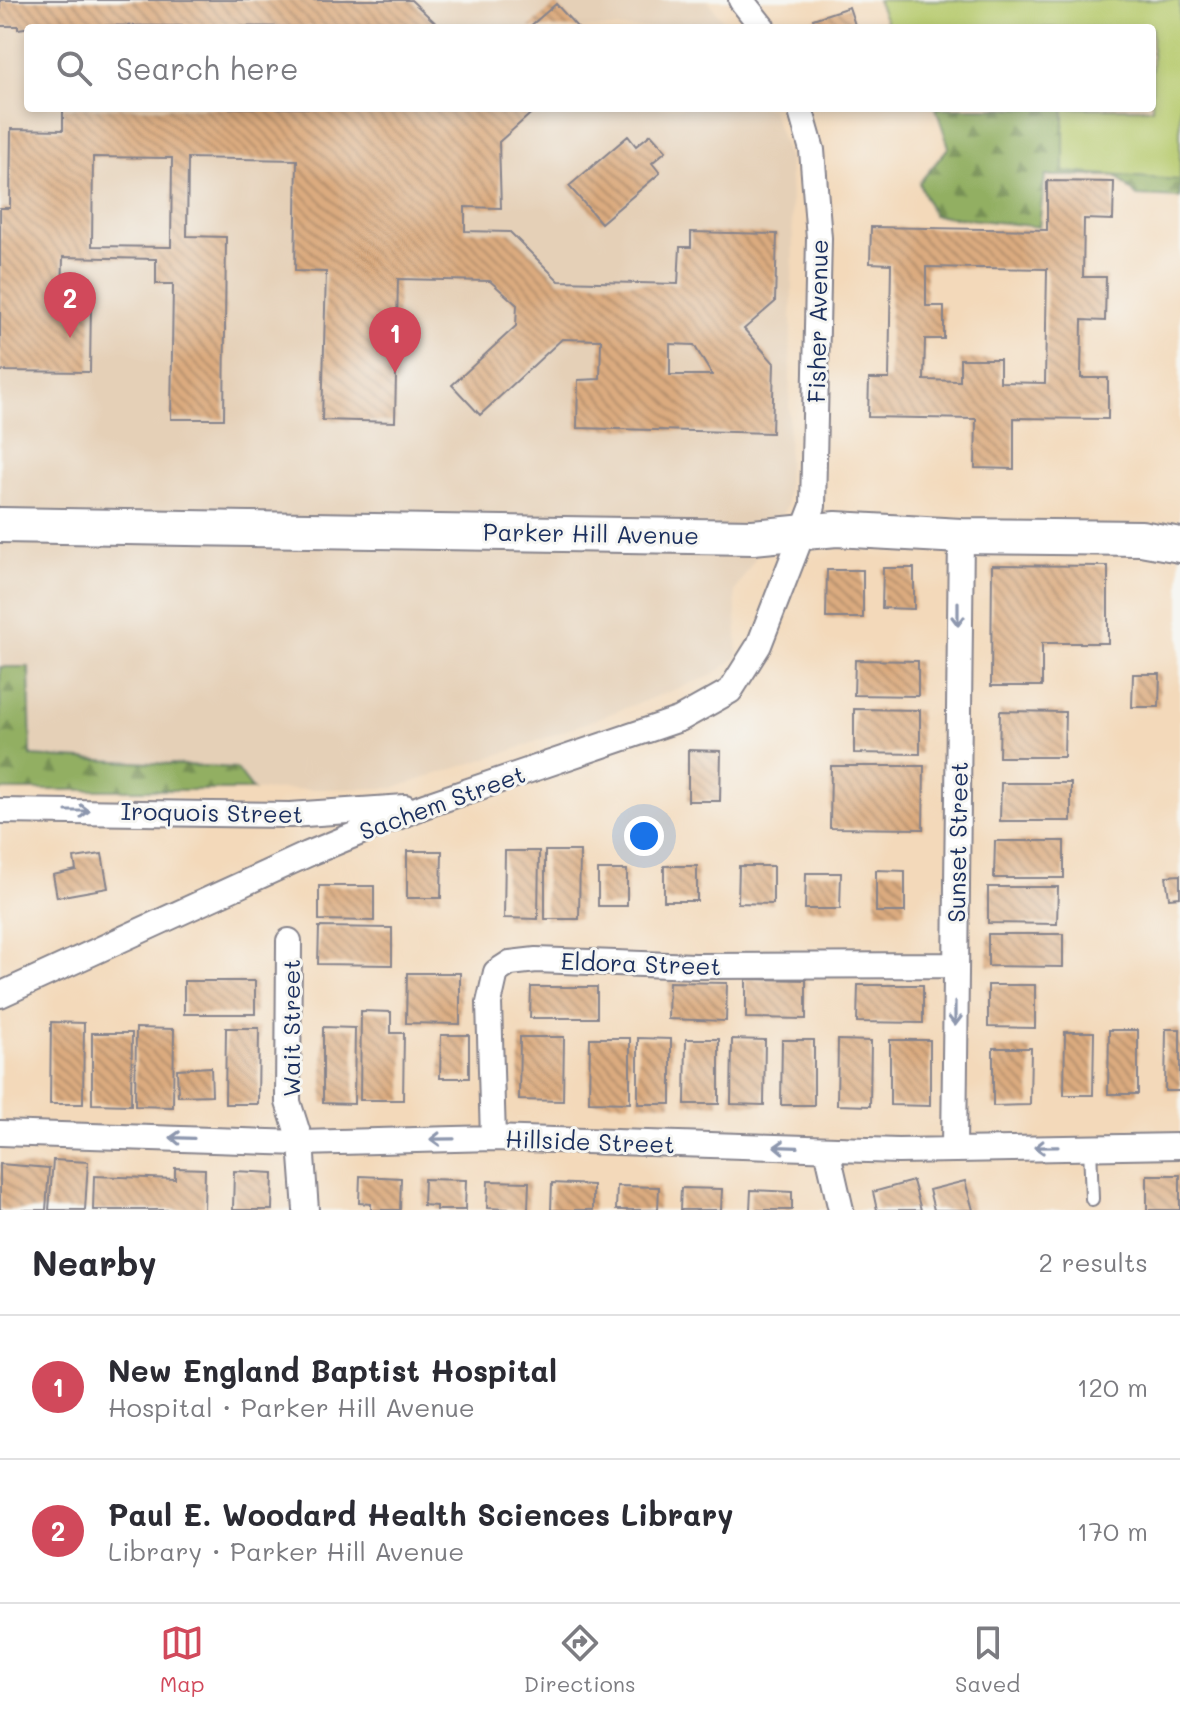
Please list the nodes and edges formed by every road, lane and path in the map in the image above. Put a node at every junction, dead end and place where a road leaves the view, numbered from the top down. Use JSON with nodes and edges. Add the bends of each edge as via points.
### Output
{"nodes":[{"id":1,"x":741,"y":0,"type":"edge"},
{"id":2,"x":760,"y":24,"type":"edge"},
{"id":3,"x":801,"y":112,"type":"edge"},
{"id":4,"x":0,"y":525,"type":"edge"},
{"id":5,"x":800,"y":534,"type":"junction"},
{"id":6,"x":961,"y":536,"type":"junction"},
{"id":7,"x":1180,"y":545,"type":"edge"},
{"id":8,"x":424,"y":806,"type":"junction"},
{"id":9,"x":0,"y":811,"type":"edge"},
{"id":10,"x":289,"y":941,"type":"dead end"},
{"id":11,"x":955,"y":965,"type":"junction"},
{"id":12,"x":0,"y":995,"type":"edge"},
{"id":13,"x":0,"y":1133,"type":"edge"},
{"id":14,"x":493,"y":1138,"type":"junction"},
{"id":15,"x":301,"y":1143,"type":"junction"},
{"id":16,"x":1180,"y":1146,"type":"edge"},
{"id":17,"x":1090,"y":1147,"type":"junction"},
{"id":18,"x":954,"y":1148,"type":"junction"},
{"id":19,"x":827,"y":1149,"type":"junction"},
{"id":20,"x":1092,"y":1199,"type":"dead end"},
{"id":21,"x":306,"y":1210,"type":"edge"},
{"id":22,"x":841,"y":1210,"type":"edge"}],
"edges":[{"from":1,"to":2,"type":"street"},
{"from":3,"to":5,"type":"street","name":"Fisher Avenue","via":[[812,150],[819,238],[813,506]]},
{"from":4,"to":5,"type":"street","name":"Parker Hill Avenue"},
{"from":5,"to":6,"type":"street","name":"Parker Hill Avenue","via":[[836,529]]},
{"from":5,"to":8,"type":"street","name":"Sachem Street","via":[[759,645],[730,691],[680,719]]},
{"from":6,"to":7,"type":"street","name":"Parker Hill Avenue","via":[[1137,538]]},
{"from":6,"to":11,"type":"street","name":"Sunset Street","one_way":true},
{"from":9,"to":8,"type":"street","name":"Iroquois Street","one_way":true,"via":[[290,815]]},
{"from":8,"to":12,"type":"street","name":"Sachem Street"},
{"from":10,"to":15,"type":"street","name":"Wait Street","via":[[288,1102]]},
{"from":11,"to":14,"type":"street","name":"Eldora Street","via":[[510,963],[496,972],[489,1003]]},
{"from":11,"to":18,"type":"street","name":"Sunset Street","one_way":true},
{"from":15,"to":13,"type":"street","name":"Hillside Street","one_way":true},
{"from":14,"to":15,"type":"street","name":"Hillside Street","one_way":true},
{"from":19,"to":14,"type":"street","name":"Hillside Street","one_way":true},
{"from":15,"to":21,"type":"street","name":"Wait Street"},
{"from":16,"to":17,"type":"street","name":"Hillside Street"},
{"from":17,"to":18,"type":"street","name":"Hillside Street","one_way":true},
{"from":17,"to":20,"type":"lane"},
{"from":18,"to":19,"type":"street","name":"Hillside Street"},
{"from":19,"to":22,"type":"street"}]}
